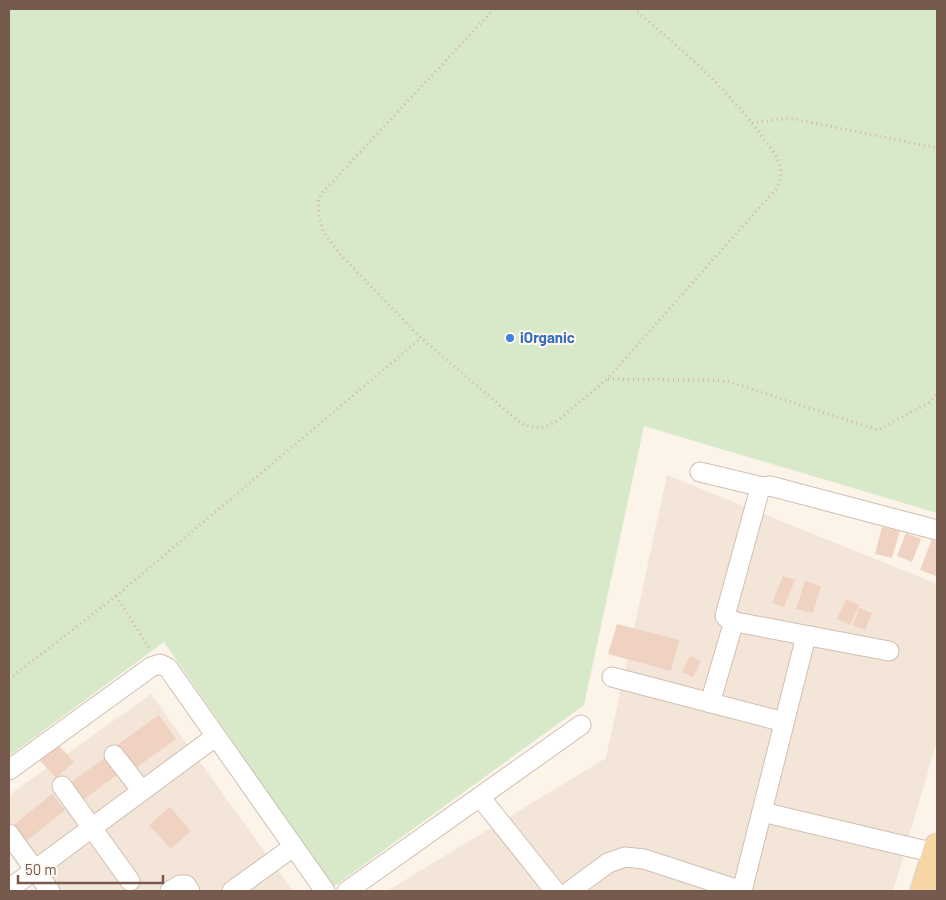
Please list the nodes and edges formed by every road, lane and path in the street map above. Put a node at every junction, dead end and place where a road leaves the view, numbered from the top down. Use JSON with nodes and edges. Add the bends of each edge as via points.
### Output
{"nodes":[{"id":1,"x":494,"y":9,"type":"edge"},
{"id":2,"x":634,"y":9,"type":"edge"},
{"id":3,"x":752,"y":123,"type":"junction"},
{"id":4,"x":937,"y":148,"type":"edge"},
{"id":5,"x":421,"y":338,"type":"junction"},
{"id":6,"x":607,"y":379,"type":"junction"},
{"id":7,"x":937,"y":393,"type":"edge"},
{"id":8,"x":700,"y":472,"type":"dead end"},
{"id":9,"x":763,"y":487,"type":"junction"},
{"id":10,"x":937,"y":530,"type":"edge"},
{"id":11,"x":116,"y":596,"type":"junction"},
{"id":12,"x":734,"y":621,"type":"junction"},
{"id":13,"x":806,"y":636,"type":"junction"},
{"id":14,"x":889,"y":651,"type":"dead end"},
{"id":15,"x":160,"y":664,"type":"junction"},
{"id":16,"x":612,"y":677,"type":"dead end"},
{"id":17,"x":9,"y":679,"type":"edge"},
{"id":18,"x":710,"y":703,"type":"junction"},
{"id":19,"x":784,"y":722,"type":"junction"},
{"id":20,"x":581,"y":725,"type":"dead end"},
{"id":21,"x":215,"y":737,"type":"junction"},
{"id":22,"x":114,"y":755,"type":"dead end"},
{"id":23,"x":9,"y":770,"type":"edge"},
{"id":24,"x":62,"y":786,"type":"dead end"},
{"id":25,"x":142,"y":791,"type":"junction"},
{"id":26,"x":480,"y":797,"type":"junction"},
{"id":27,"x":762,"y":812,"type":"junction"},
{"id":28,"x":93,"y":827,"type":"junction"},
{"id":29,"x":9,"y":834,"type":"edge"},
{"id":30,"x":293,"y":847,"type":"junction"},
{"id":31,"x":936,"y":850,"type":"edge"},
{"id":32,"x":35,"y":870,"type":"junction"},
{"id":33,"x":130,"y":881,"type":"dead end"},
{"id":34,"x":9,"y":889,"type":"edge"},
{"id":35,"x":50,"y":891,"type":"edge"},
{"id":36,"x":170,"y":891,"type":"edge"},
{"id":37,"x":190,"y":891,"type":"edge"},
{"id":38,"x":232,"y":891,"type":"edge"},
{"id":39,"x":325,"y":891,"type":"edge"},
{"id":40,"x":347,"y":891,"type":"edge"},
{"id":41,"x":555,"y":891,"type":"edge"},
{"id":42,"x":570,"y":891,"type":"edge"},
{"id":43,"x":742,"y":891,"type":"edge"},
{"id":44,"x":923,"y":891,"type":"edge"}],
"edges":[{"from":1,"to":5,"type":"path","via":[[321,194],[318,202],[323,230],[338,252]]},
{"from":2,"to":3,"type":"path","via":[[726,93]]},
{"from":3,"to":4,"type":"path","via":[[789,118]]},
{"from":3,"to":6,"type":"path","via":[[778,159],[781,172],[776,189]]},
{"from":5,"to":6,"type":"path","via":[[522,424],[532,427],[556,422]]},
{"from":5,"to":11,"type":"path"},
{"from":6,"to":7,"type":"path","via":[[730,382],[878,430],[930,402]]},
{"from":8,"to":9,"type":"street"},
{"from":9,"to":10,"type":"street","via":[[770,486]]},
{"from":9,"to":12,"type":"street","via":[[726,610],[725,616]]},
{"from":11,"to":15,"type":"path"},
{"from":11,"to":17,"type":"path"},
{"from":12,"to":13,"type":"street"},
{"from":12,"to":18,"type":"street"},
{"from":13,"to":14,"type":"street"},
{"from":13,"to":19,"type":"street"},
{"from":15,"to":21,"type":"street","via":[[168,668]]},
{"from":15,"to":23,"type":"street","via":[[151,667]]},
{"from":16,"to":18,"type":"street"},
{"from":18,"to":19,"type":"street"},
{"from":19,"to":27,"type":"street"},
{"from":20,"to":26,"type":"street"},
{"from":21,"to":25,"type":"street"},
{"from":21,"to":30,"type":"street"},
{"from":22,"to":25,"type":"street"},
{"from":24,"to":28,"type":"street"},
{"from":25,"to":28,"type":"street"},
{"from":26,"to":40,"type":"street"},
{"from":26,"to":41,"type":"street"},
{"from":27,"to":31,"type":"street"},
{"from":27,"to":43,"type":"street"},
{"from":28,"to":32,"type":"street"},
{"from":28,"to":33,"type":"street"},
{"from":29,"to":32,"type":"street"},
{"from":30,"to":38,"type":"street"},
{"from":30,"to":39,"type":"street"},
{"from":31,"to":44,"type":"main road"},
{"from":32,"to":34,"type":"street"},
{"from":32,"to":35,"type":"street"},
{"from":36,"to":37,"type":"street","via":[[186,885]]},
{"from":42,"to":43,"type":"street","via":[[608,863],[625,857],[644,859]]}]}
